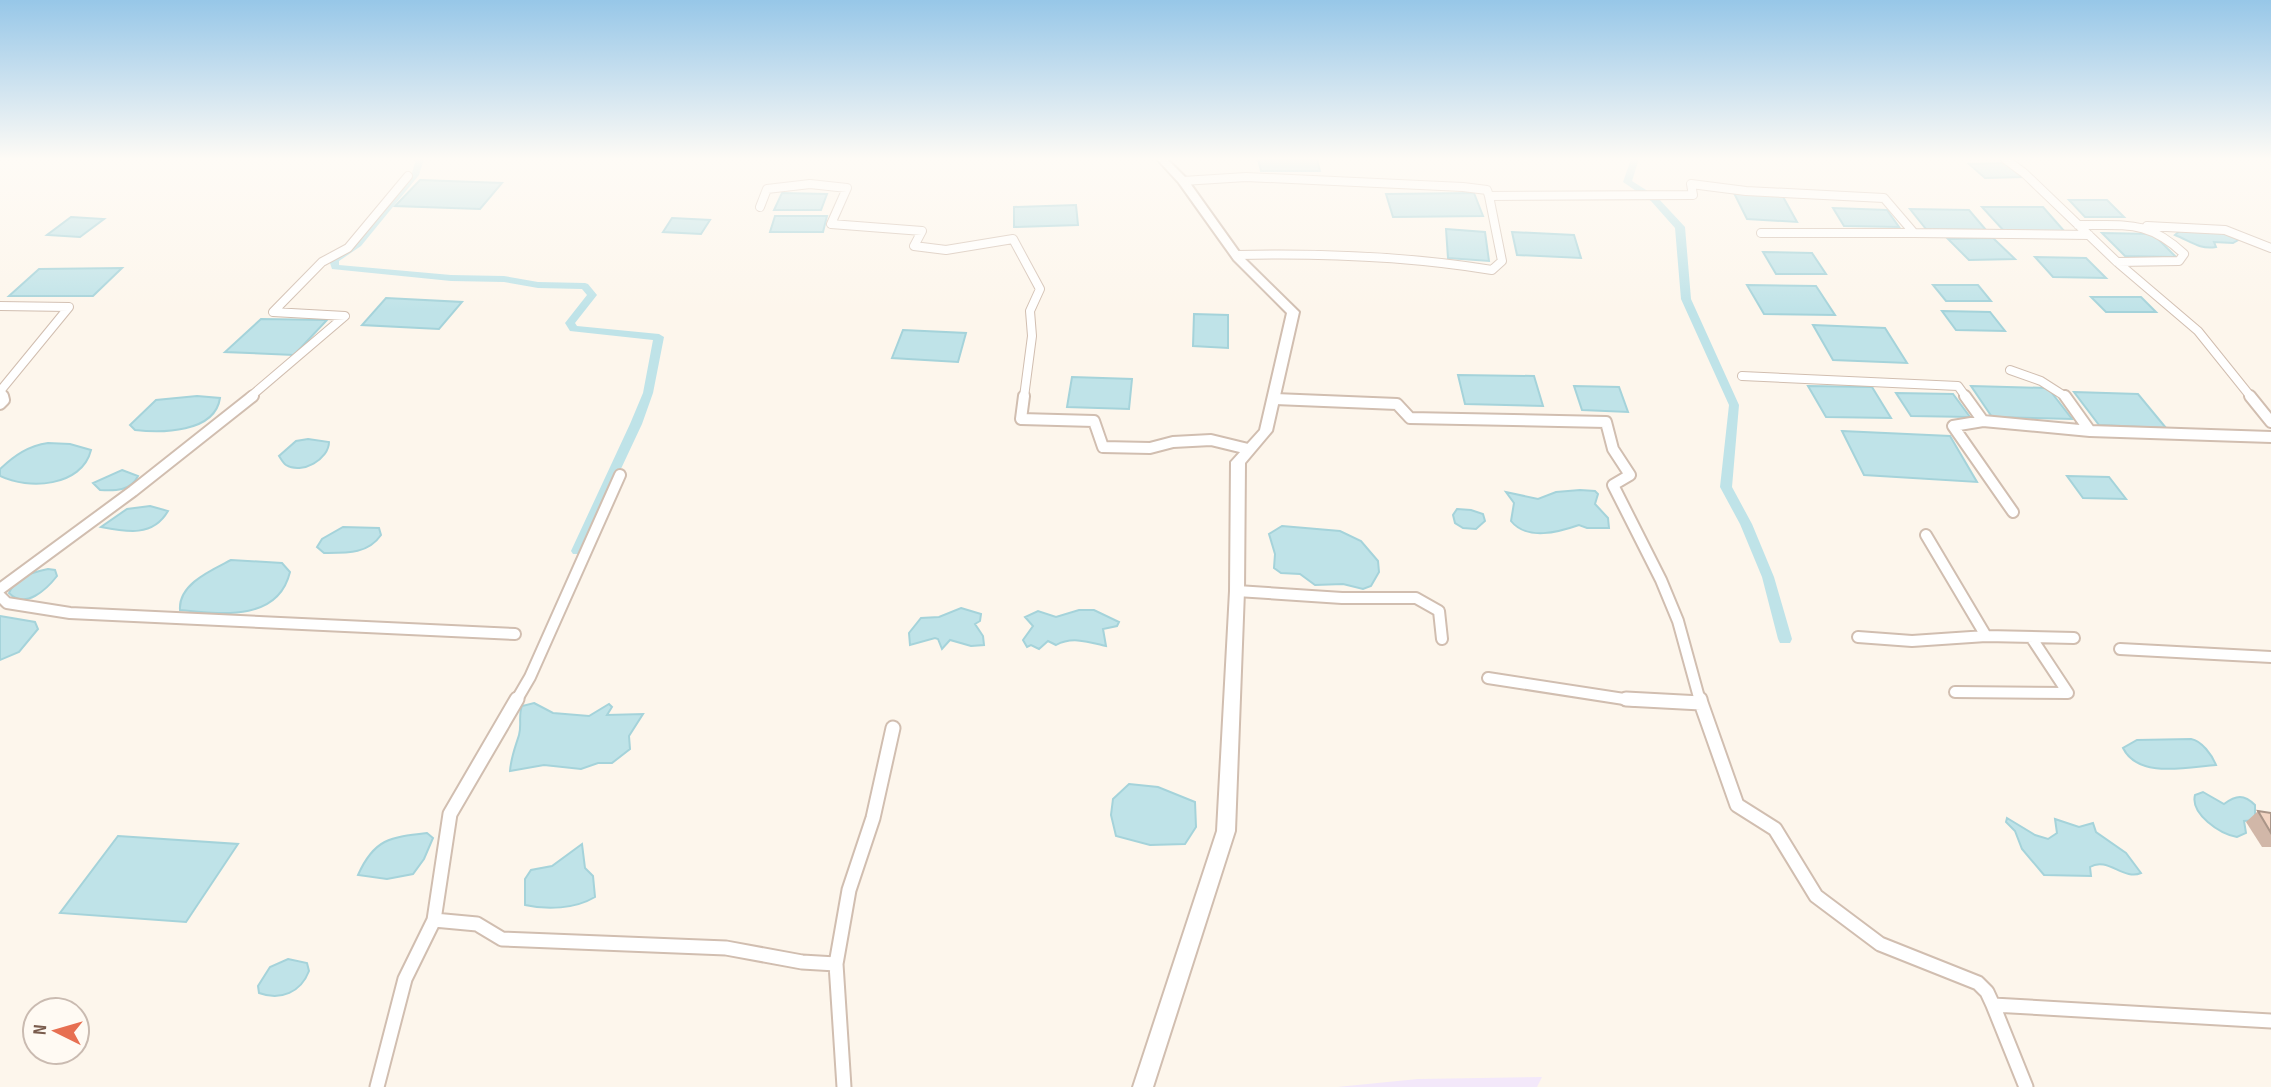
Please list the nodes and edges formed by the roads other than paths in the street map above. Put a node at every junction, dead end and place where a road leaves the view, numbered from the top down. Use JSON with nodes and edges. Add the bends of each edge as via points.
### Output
{"nodes":[{"id":1,"x":380,"y":210,"type":"edge"},
{"id":2,"x":837,"y":210,"type":"edge"},
{"id":3,"x":1204,"y":210,"type":"edge"},
{"id":4,"x":1492,"y":210,"type":"edge"},
{"id":5,"x":1894,"y":210,"type":"edge"},
{"id":6,"x":2062,"y":210,"type":"edge"},
{"id":7,"x":2078,"y":225,"type":"junction"},
{"id":8,"x":2144,"y":226,"type":"junction"},
{"id":9,"x":1761,"y":233,"type":"dead end"},
{"id":10,"x":1914,"y":233,"type":"junction"},
{"id":11,"x":2089,"y":235,"type":"junction"},
{"id":12,"x":2271,"y":248,"type":"edge"},
{"id":13,"x":1236,"y":255,"type":"junction"},
{"id":14,"x":2117,"y":262,"type":"junction"},
{"id":15,"x":0,"y":306,"type":"edge"},
{"id":16,"x":2010,"y":370,"type":"dead end"},
{"id":17,"x":1742,"y":376,"type":"dead end"},
{"id":18,"x":1275,"y":398,"type":"junction"},
{"id":19,"x":0,"y":404,"type":"edge"},
{"id":20,"x":2269,"y":418,"type":"edge"},
{"id":21,"x":1983,"y":421,"type":"junction"},
{"id":22,"x":2090,"y":431,"type":"junction"},
{"id":23,"x":2271,"y":437,"type":"edge"},
{"id":24,"x":1248,"y":449,"type":"junction"},
{"id":25,"x":620,"y":475,"type":"dead end"},
{"id":26,"x":2013,"y":512,"type":"dead end"},
{"id":27,"x":1926,"y":535,"type":"dead end"},
{"id":28,"x":0,"y":589,"type":"edge"},
{"id":29,"x":1237,"y":591,"type":"junction"},
{"id":30,"x":0,"y":596,"type":"edge"},
{"id":31,"x":515,"y":634,"type":"dead end"},
{"id":32,"x":1986,"y":636,"type":"junction"},
{"id":33,"x":1858,"y":637,"type":"dead end"},
{"id":34,"x":2031,"y":637,"type":"junction"},
{"id":35,"x":2074,"y":638,"type":"dead end"},
{"id":36,"x":1442,"y":639,"type":"dead end"},
{"id":37,"x":2120,"y":649,"type":"dead end"},
{"id":38,"x":2271,"y":657,"type":"edge"},
{"id":39,"x":1488,"y":678,"type":"dead end"},
{"id":40,"x":1955,"y":692,"type":"dead end"},
{"id":41,"x":1701,"y":703,"type":"junction"},
{"id":42,"x":893,"y":728,"type":"dead end"},
{"id":43,"x":435,"y":920,"type":"junction"},
{"id":44,"x":836,"y":964,"type":"junction"},
{"id":45,"x":1993,"y":1005,"type":"junction"},
{"id":46,"x":2271,"y":1021,"type":"edge"},
{"id":47,"x":377,"y":1087,"type":"edge"},
{"id":48,"x":844,"y":1087,"type":"edge"},
{"id":49,"x":1143,"y":1087,"type":"edge"},
{"id":50,"x":2026,"y":1087,"type":"edge"}],
"edges":[{"from":1,"to":28,"type":"street","via":[[348,248],[322,262],[273,312],[345,316],[282,373],[82,531]]},
{"from":2,"to":24,"type":"street","via":[[831,224],[922,231],[914,246],[946,250],[1013,239],[1040,289],[1030,311],[1032,337],[1021,419],[1094,421],[1103,447],[1150,448],[1211,440]]},
{"from":3,"to":13,"type":"street"},
{"from":4,"to":13,"type":"street","via":[[1502,261],[1492,270],[1359,255]]},
{"from":5,"to":10,"type":"street"},
{"from":6,"to":7,"type":"street"},
{"from":7,"to":8,"type":"street"},
{"from":7,"to":11,"type":"street"},
{"from":8,"to":12,"type":"street","via":[[2221,227]]},
{"from":8,"to":14,"type":"street","via":[[2184,254],[2179,261]]},
{"from":9,"to":10,"type":"street"},
{"from":10,"to":11,"type":"street"},
{"from":11,"to":14,"type":"street"},
{"from":13,"to":18,"type":"street","via":[[1293,312]]},
{"from":14,"to":20,"type":"street","via":[[2198,331]]},
{"from":15,"to":19,"type":"street","via":[[69,307],[1,390],[4,400]]},
{"from":16,"to":22,"type":"street","via":[[2063,393]]},
{"from":17,"to":21,"type":"street","via":[[1958,386]]},
{"from":18,"to":24,"type":"street","via":[[1266,431]]},
{"from":18,"to":41,"type":"street","via":[[1397,404],[1410,418],[1606,422],[1612,449],[1630,475],[1613,485],[1678,621]]},
{"from":21,"to":22,"type":"street"},
{"from":21,"to":26,"type":"street","via":[[1953,426]]},
{"from":22,"to":23,"type":"street"},
{"from":24,"to":29,"type":"street","via":[[1238,462]]},
{"from":25,"to":43,"type":"street","via":[[530,677],[450,814]]},
{"from":27,"to":32,"type":"street"},
{"from":29,"to":36,"type":"street","via":[[1416,598],[1439,611]]},
{"from":29,"to":49,"type":"street","via":[[1226,831]]},
{"from":30,"to":31,"type":"street","via":[[7,603],[70,613]]},
{"from":32,"to":33,"type":"street","via":[[1912,641]]},
{"from":32,"to":34,"type":"street"},
{"from":34,"to":35,"type":"street"},
{"from":34,"to":40,"type":"street","via":[[2068,693]]},
{"from":37,"to":38,"type":"street"},
{"from":39,"to":41,"type":"street","via":[[1639,701]]},
{"from":41,"to":45,"type":"street","via":[[1737,805],[1775,829],[1816,896],[1880,944],[1978,983]]},
{"from":42,"to":44,"type":"street","via":[[873,818],[849,890]]},
{"from":43,"to":44,"type":"street","via":[[477,924],[502,939],[726,948]]},
{"from":43,"to":47,"type":"street","via":[[405,979]]},
{"from":44,"to":48,"type":"street"},
{"from":45,"to":46,"type":"street"},
{"from":45,"to":50,"type":"street"}]}
